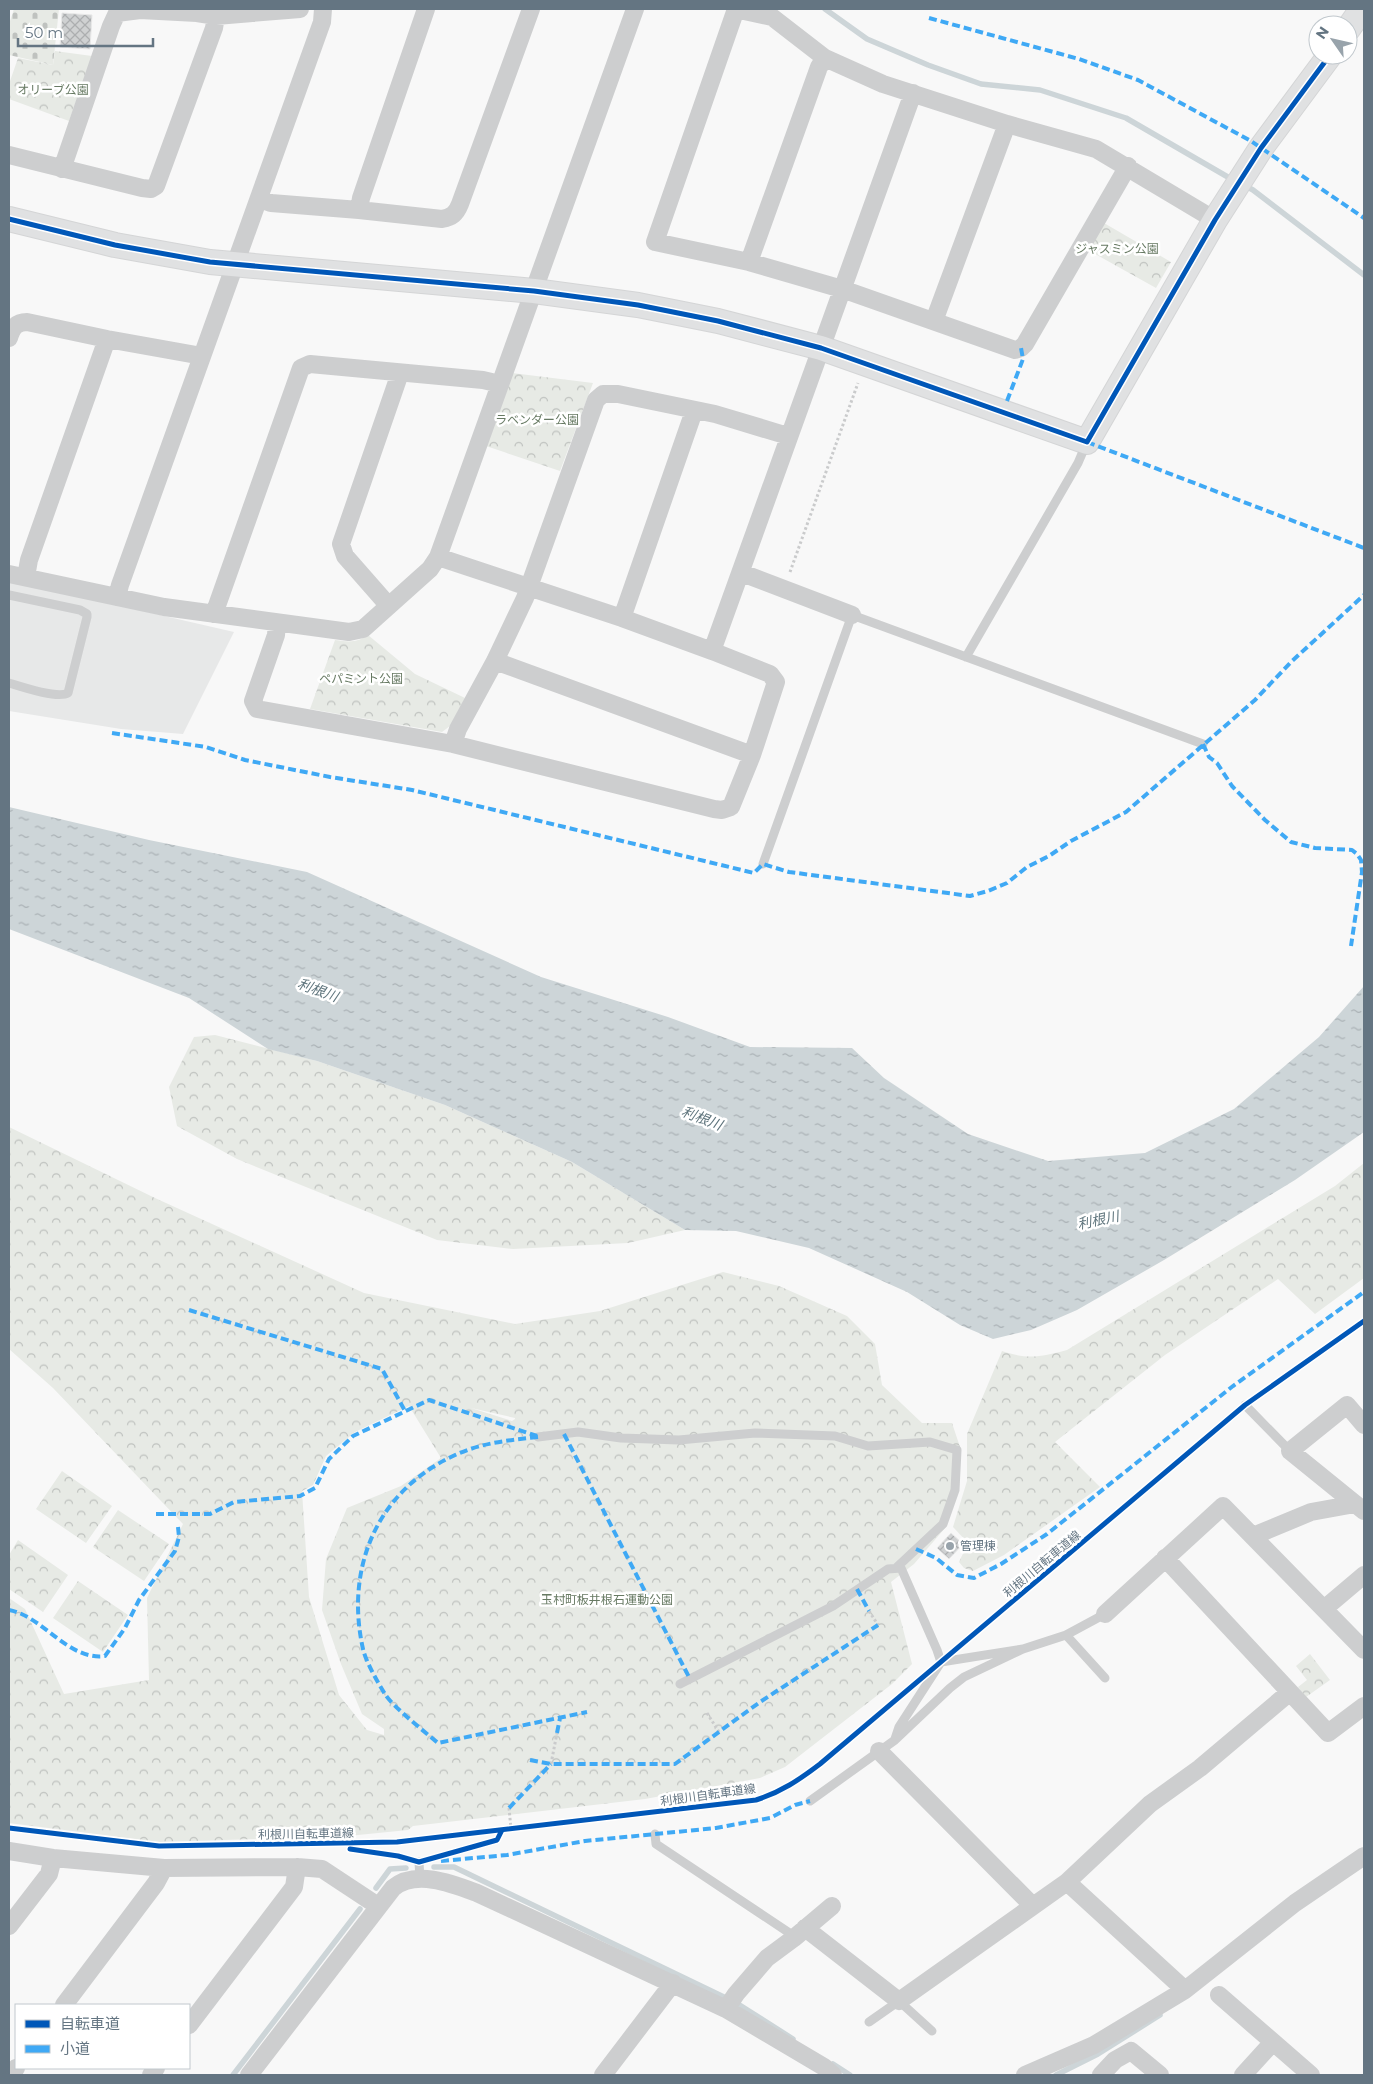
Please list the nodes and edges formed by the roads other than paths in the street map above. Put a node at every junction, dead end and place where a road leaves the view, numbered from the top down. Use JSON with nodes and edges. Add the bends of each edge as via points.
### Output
{"nodes":[{"id":1,"x":300,"y":9,"type":"edge"},
{"id":2,"x":323,"y":9,"type":"edge"},
{"id":3,"x":426,"y":9,"type":"edge"},
{"id":4,"x":531,"y":9,"type":"edge"},
{"id":5,"x":635,"y":9,"type":"edge"},
{"id":6,"x":736,"y":9,"type":"edge"},
{"id":7,"x":216,"y":16,"type":"junction"},
{"id":8,"x":825,"y":58,"type":"junction"},
{"id":9,"x":1323,"y":65,"type":"edge"},
{"id":10,"x":913,"y":93,"type":"junction"},
{"id":11,"x":1007,"y":124,"type":"junction"},
{"id":12,"x":9,"y":156,"type":"edge"},
{"id":13,"x":1128,"y":166,"type":"junction"},
{"id":14,"x":62,"y":169,"type":"junction"},
{"id":15,"x":260,"y":199,"type":"junction"},
{"id":16,"x":359,"y":210,"type":"junction"},
{"id":17,"x":1221,"y":211,"type":"junction"},
{"id":18,"x":9,"y":219,"type":"edge"},
{"id":19,"x":749,"y":262,"type":"junction"},
{"id":20,"x":236,"y":265,"type":"junction"},
{"id":21,"x":842,"y":289,"type":"junction"},
{"id":22,"x":534,"y":290,"type":"junction"},
{"id":23,"x":934,"y":321,"type":"junction"},
{"id":24,"x":9,"y":338,"type":"edge"},
{"id":25,"x":107,"y":339,"type":"junction"},
{"id":26,"x":821,"y":348,"type":"junction"},
{"id":27,"x":202,"y":356,"type":"junction"},
{"id":28,"x":400,"y":373,"type":"junction"},
{"id":29,"x":500,"y":384,"type":"junction"},
{"id":30,"x":694,"y":411,"type":"junction"},
{"id":31,"x":788,"y":436,"type":"junction"},
{"id":32,"x":1087,"y":442,"type":"junction"},
{"id":33,"x":438,"y":557,"type":"junction"},
{"id":34,"x":742,"y":573,"type":"junction"},
{"id":35,"x":17,"y":576,"type":"edge"},
{"id":36,"x":530,"y":586,"type":"junction"},
{"id":37,"x":9,"y":595,"type":"edge"},
{"id":38,"x":118,"y":597,"type":"junction"},
{"id":39,"x":388,"y":605,"type":"junction"},
{"id":40,"x":214,"y":614,"type":"junction"},
{"id":41,"x":852,"y":615,"type":"junction"},
{"id":42,"x":622,"y":618,"type":"junction"},
{"id":43,"x":277,"y":623,"type":"junction"},
{"id":44,"x":712,"y":651,"type":"junction"},
{"id":45,"x":966,"y":656,"type":"junction"},
{"id":46,"x":496,"y":661,"type":"junction"},
{"id":47,"x":9,"y":684,"type":"edge"},
{"id":48,"x":454,"y":744,"type":"junction"},
{"id":49,"x":1203,"y":744,"type":"dead end"},
{"id":50,"x":752,"y":755,"type":"junction"},
{"id":51,"x":763,"y":864,"type":"dead end"},
{"id":52,"x":1245,"y":1404,"type":"dead end"},
{"id":53,"x":1364,"y":1425,"type":"edge"},
{"id":54,"x":538,"y":1437,"type":"dead end"},
{"id":55,"x":1290,"y":1452,"type":"junction"},
{"id":56,"x":1359,"y":1508,"type":"edge"},
{"id":57,"x":1254,"y":1536,"type":"junction"},
{"id":58,"x":1165,"y":1558,"type":"junction"},
{"id":59,"x":897,"y":1567,"type":"junction"},
{"id":60,"x":1364,"y":1575,"type":"edge"},
{"id":61,"x":1325,"y":1608,"type":"junction"},
{"id":62,"x":1105,"y":1614,"type":"joint"},
{"id":63,"x":1066,"y":1635,"type":"junction"},
{"id":64,"x":1023,"y":1649,"type":"junction"},
{"id":65,"x":1364,"y":1650,"type":"edge"},
{"id":66,"x":940,"y":1662,"type":"junction"},
{"id":67,"x":1105,"y":1678,"type":"dead end"},
{"id":68,"x":680,"y":1684,"type":"dead end"},
{"id":69,"x":1290,"y":1692,"type":"junction"},
{"id":70,"x":1364,"y":1706,"type":"edge"},
{"id":71,"x":895,"y":1740,"type":"junction"},
{"id":72,"x":879,"y":1751,"type":"junction"},
{"id":73,"x":810,"y":1801,"type":"dead end"},
{"id":74,"x":655,"y":1834,"type":"dead end"},
{"id":75,"x":9,"y":1851,"type":"edge"},
{"id":76,"x":1364,"y":1856,"type":"edge"},
{"id":77,"x":53,"y":1858,"type":"junction"},
{"id":78,"x":297,"y":1867,"type":"junction"},
{"id":79,"x":164,"y":1868,"type":"junction"},
{"id":80,"x":1066,"y":1882,"type":"junction"},
{"id":81,"x":378,"y":1906,"type":"junction"},
{"id":82,"x":832,"y":1906,"type":"dead end"},
{"id":83,"x":1033,"y":1906,"type":"junction"},
{"id":84,"x":9,"y":1926,"type":"edge"},
{"id":85,"x":800,"y":1933,"type":"junction"},
{"id":86,"x":673,"y":1983,"type":"junction"},
{"id":87,"x":1186,"y":1990,"type":"junction"},
{"id":88,"x":1219,"y":1995,"type":"dead end"},
{"id":89,"x":899,"y":2001,"type":"junction"},
{"id":90,"x":65,"y":2004,"type":"edge"},
{"id":91,"x":726,"y":2009,"type":"junction"},
{"id":92,"x":869,"y":2022,"type":"dead end"},
{"id":93,"x":190,"y":2024,"type":"edge"},
{"id":94,"x":932,"y":2031,"type":"dead end"},
{"id":95,"x":1273,"y":2042,"type":"junction"},
{"id":96,"x":249,"y":2075,"type":"edge"},
{"id":97,"x":603,"y":2075,"type":"edge"},
{"id":98,"x":833,"y":2075,"type":"edge"},
{"id":99,"x":1025,"y":2075,"type":"edge"},
{"id":100,"x":1101,"y":2075,"type":"edge"},
{"id":101,"x":1160,"y":2075,"type":"edge"},
{"id":102,"x":1243,"y":2075,"type":"edge"},
{"id":103,"x":1311,"y":2075,"type":"edge"}],
"edges":[{"from":1,"to":7,"type":"street"},
{"from":2,"to":15,"type":"street","via":[[322,22]]},
{"from":3,"to":16,"type":"street"},
{"from":4,"to":16,"type":"street","via":[[456,212],[442,220]]},
{"from":5,"to":22,"type":"street"},
{"from":6,"to":8,"type":"street","via":[[772,17]]},
{"from":6,"to":19,"type":"street","via":[[655,242]]},
{"from":7,"to":14,"type":"street","via":[[140,10],[118,13]]},
{"from":7,"to":14,"type":"street","via":[[156,186],[142,188]]},
{"from":8,"to":10,"type":"street","via":[[883,84]]},
{"from":8,"to":19,"type":"street"},
{"from":9,"to":17,"type":"street","via":[[1258,153]]},
{"from":10,"to":11,"type":"street"},
{"from":10,"to":21,"type":"street"},
{"from":11,"to":13,"type":"street","via":[[1085,144]]},
{"from":11,"to":23,"type":"street"},
{"from":12,"to":14,"type":"street"},
{"from":13,"to":17,"type":"street"},
{"from":13,"to":23,"type":"street","via":[[1021,348],[1008,349]]},
{"from":15,"to":16,"type":"street","via":[[271,203]]},
{"from":15,"to":20,"type":"street"},
{"from":17,"to":32,"type":"street"},
{"from":18,"to":20,"type":"street","via":[[115,246]]},
{"from":19,"to":21,"type":"street"},
{"from":20,"to":22,"type":"street"},
{"from":20,"to":27,"type":"street"},
{"from":21,"to":23,"type":"street"},
{"from":21,"to":26,"type":"street"},
{"from":22,"to":26,"type":"street","via":[[709,319]]},
{"from":22,"to":29,"type":"street"},
{"from":24,"to":25,"type":"street","via":[[18,323],[28,322]]},
{"from":25,"to":27,"type":"street"},
{"from":25,"to":35,"type":"street","via":[[29,560]]},
{"from":26,"to":31,"type":"street"},
{"from":26,"to":32,"type":"street"},
{"from":27,"to":38,"type":"street"},
{"from":28,"to":29,"type":"street"},
{"from":28,"to":39,"type":"street","via":[[341,544],[345,556]]},
{"from":28,"to":40,"type":"street","via":[[310,364],[301,368]]},
{"from":29,"to":33,"type":"street"},
{"from":30,"to":31,"type":"street"},
{"from":30,"to":36,"type":"street","via":[[618,394],[604,394],[596,400]]},
{"from":30,"to":42,"type":"street"},
{"from":31,"to":34,"type":"street"},
{"from":32,"to":45,"type":"lane","via":[[1078,463]]},
{"from":33,"to":36,"type":"street"},
{"from":33,"to":39,"type":"street","via":[[430,569]]},
{"from":34,"to":41,"type":"street"},
{"from":34,"to":44,"type":"street"},
{"from":35,"to":38,"type":"street"},
{"from":36,"to":42,"type":"street"},
{"from":36,"to":46,"type":"street"},
{"from":37,"to":47,"type":"lane","via":[[80,610],[88,617],[68,693],[64,696]]},
{"from":38,"to":40,"type":"street"},
{"from":39,"to":43,"type":"street","via":[[357,631],[339,632]]},
{"from":40,"to":43,"type":"street"},
{"from":41,"to":45,"type":"lane"},
{"from":41,"to":51,"type":"lane"},
{"from":42,"to":44,"type":"street"},
{"from":43,"to":48,"type":"street","via":[[276,635],[252,701],[257,709]]},
{"from":44,"to":50,"type":"street","via":[[770,674],[776,682]]},
{"from":45,"to":49,"type":"lane"},
{"from":46,"to":48,"type":"street","via":[[458,730]]},
{"from":46,"to":50,"type":"street"},
{"from":48,"to":50,"type":"street","via":[[722,810],[733,804]]},
{"from":52,"to":55,"type":"lane"},
{"from":53,"to":55,"type":"street","via":[[1347,1405]]},
{"from":54,"to":59,"type":"lane","via":[[578,1432],[621,1438],[679,1440],[755,1432],[835,1436],[868,1446],[930,1442],[957,1450],[955,1490],[943,1524]]},
{"from":55,"to":56,"type":"street"},
{"from":56,"to":57,"type":"street","via":[[1311,1512]]},
{"from":57,"to":58,"type":"street","via":[[1223,1506]]},
{"from":57,"to":61,"type":"street"},
{"from":58,"to":62,"type":"street"},
{"from":58,"to":69,"type":"street"},
{"from":59,"to":66,"type":"lane","via":[[901,1568],[938,1650]]},
{"from":59,"to":68,"type":"lane","via":[[888,1569],[833,1606]]},
{"from":60,"to":61,"type":"street"},
{"from":61,"to":65,"type":"street"},
{"from":62,"to":63,"type":"lane"},
{"from":63,"to":64,"type":"lane"},
{"from":63,"to":67,"type":"lane"},
{"from":64,"to":66,"type":"lane"},
{"from":64,"to":71,"type":"lane","via":[[964,1677]]},
{"from":66,"to":71,"type":"lane","via":[[898,1726]]},
{"from":69,"to":70,"type":"street","via":[[1328,1733]]},
{"from":69,"to":80,"type":"street","via":[[1200,1768],[1150,1804]]},
{"from":71,"to":72,"type":"lane"},
{"from":72,"to":73,"type":"lane"},
{"from":72,"to":83,"type":"street"},
{"from":74,"to":85,"type":"lane","via":[[656,1844],[788,1932]]},
{"from":75,"to":77,"type":"street"},
{"from":76,"to":87,"type":"street","via":[[1295,1904]]},
{"from":77,"to":79,"type":"street"},
{"from":77,"to":84,"type":"street","via":[[49,1874]]},
{"from":78,"to":79,"type":"street"},
{"from":78,"to":81,"type":"street","via":[[322,1869]]},
{"from":78,"to":93,"type":"street","via":[[294,1887]]},
{"from":79,"to":90,"type":"street"},
{"from":80,"to":83,"type":"street"},
{"from":80,"to":87,"type":"street"},
{"from":81,"to":86,"type":"street","via":[[398,1883],[420,1871],[477,1893]]},
{"from":81,"to":96,"type":"street"},
{"from":82,"to":85,"type":"street"},
{"from":83,"to":89,"type":"street"},
{"from":85,"to":89,"type":"street"},
{"from":85,"to":91,"type":"street","via":[[767,1958]]},
{"from":86,"to":91,"type":"street"},
{"from":86,"to":97,"type":"street"},
{"from":87,"to":99,"type":"street","via":[[1094,2045]]},
{"from":88,"to":95,"type":"street"},
{"from":89,"to":92,"type":"lane"},
{"from":89,"to":94,"type":"lane"},
{"from":91,"to":98,"type":"street"},
{"from":95,"to":102,"type":"street"},
{"from":95,"to":103,"type":"street"},
{"from":100,"to":101,"type":"street","via":[[1115,2060],[1131,2051]]}]}
